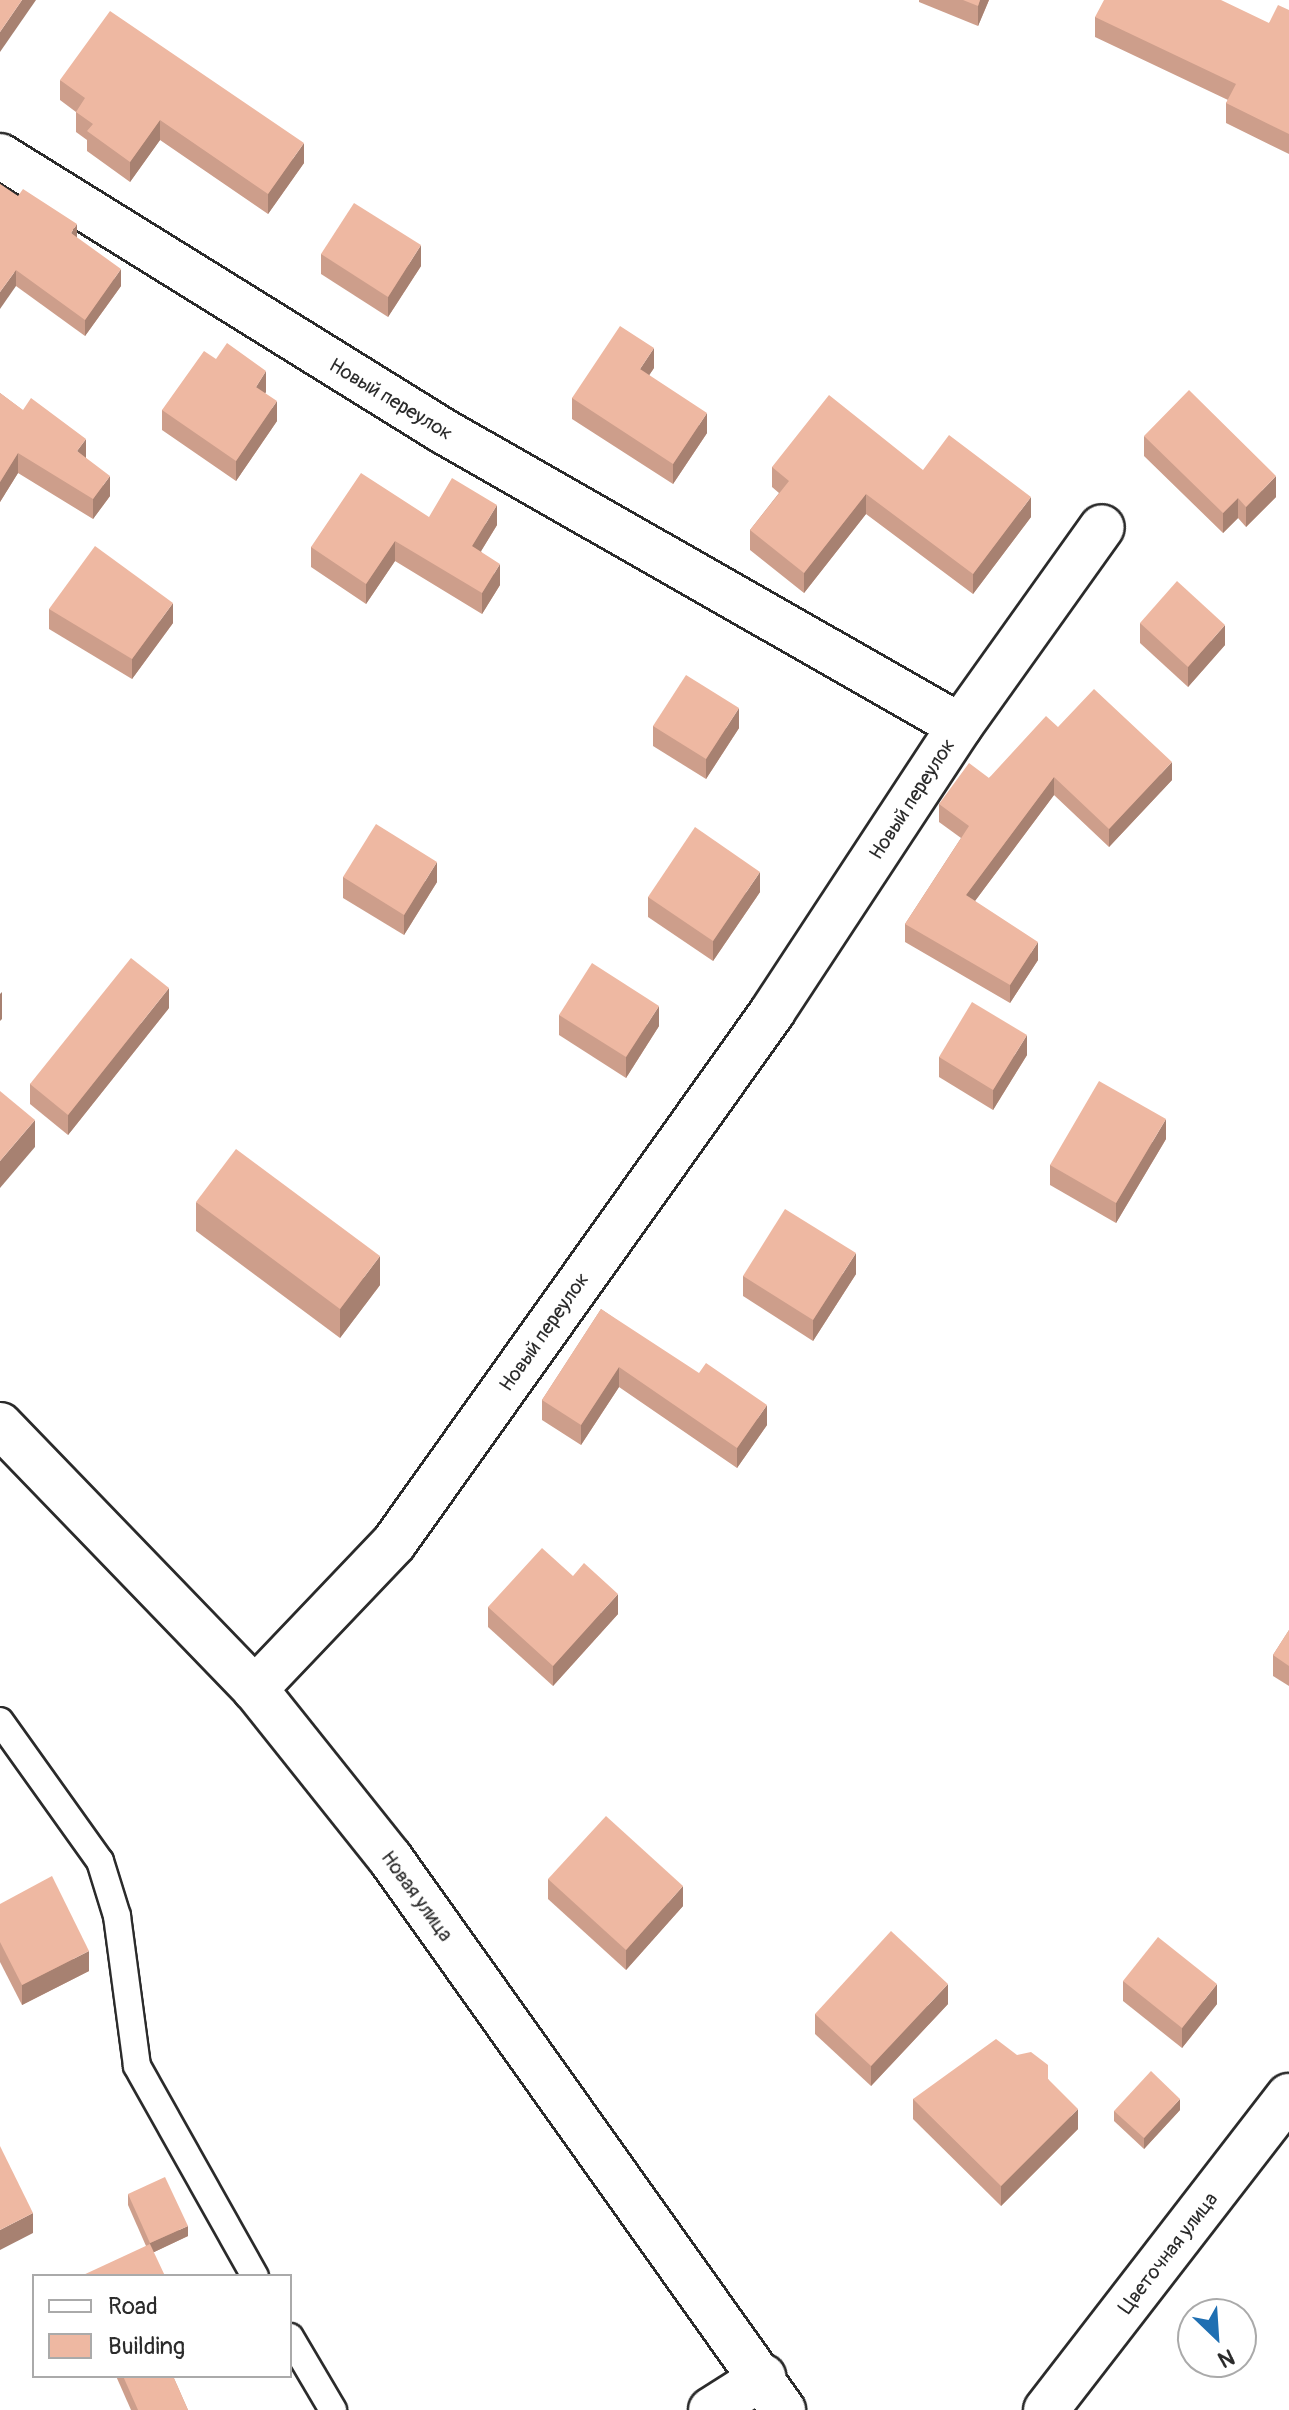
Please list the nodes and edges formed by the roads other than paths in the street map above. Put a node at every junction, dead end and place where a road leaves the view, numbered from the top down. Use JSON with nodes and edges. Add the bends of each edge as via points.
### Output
{"nodes":[{"id":1,"x":0,"y":156,"type":"edge"},
{"id":2,"x":1102,"y":527,"type":"dead end"},
{"id":3,"x":960,"y":726,"type":"junction"},
{"id":4,"x":0,"y":1426,"type":"edge"},
{"id":5,"x":255,"y":1689,"type":"junction"},
{"id":6,"x":0,"y":1721,"type":"edge"},
{"id":7,"x":1289,"y":2096,"type":"edge"},
{"id":8,"x":254,"y":2274,"type":"edge"},
{"id":9,"x":292,"y":2340,"type":"edge"},
{"id":10,"x":773,"y":2394,"type":"edge"},
{"id":11,"x":333,"y":2410,"type":"edge"},
{"id":12,"x":711,"y":2410,"type":"edge"},
{"id":13,"x":1046,"y":2410,"type":"edge"}],
"edges":[{"from":1,"to":3,"type":"street","name":"Новый переулок","via":[[443,431]]},
{"from":2,"to":3,"type":"street"},
{"from":3,"to":5,"type":"street","name":"Новый переулок","via":[[773,1011],[394,1543]]},
{"from":4,"to":5,"type":"street","name":"Новая улица"},
{"from":5,"to":10,"type":"street","name":"Новая улица","via":[[390,1858]]},
{"from":6,"to":8,"type":"lane","via":[[100,1861],[117,1916],[137,2066]]},
{"from":7,"to":13,"type":"street","name":"Цветочная улица"},
{"from":9,"to":11,"type":"lane"},
{"from":10,"to":12,"type":"street"}]}
